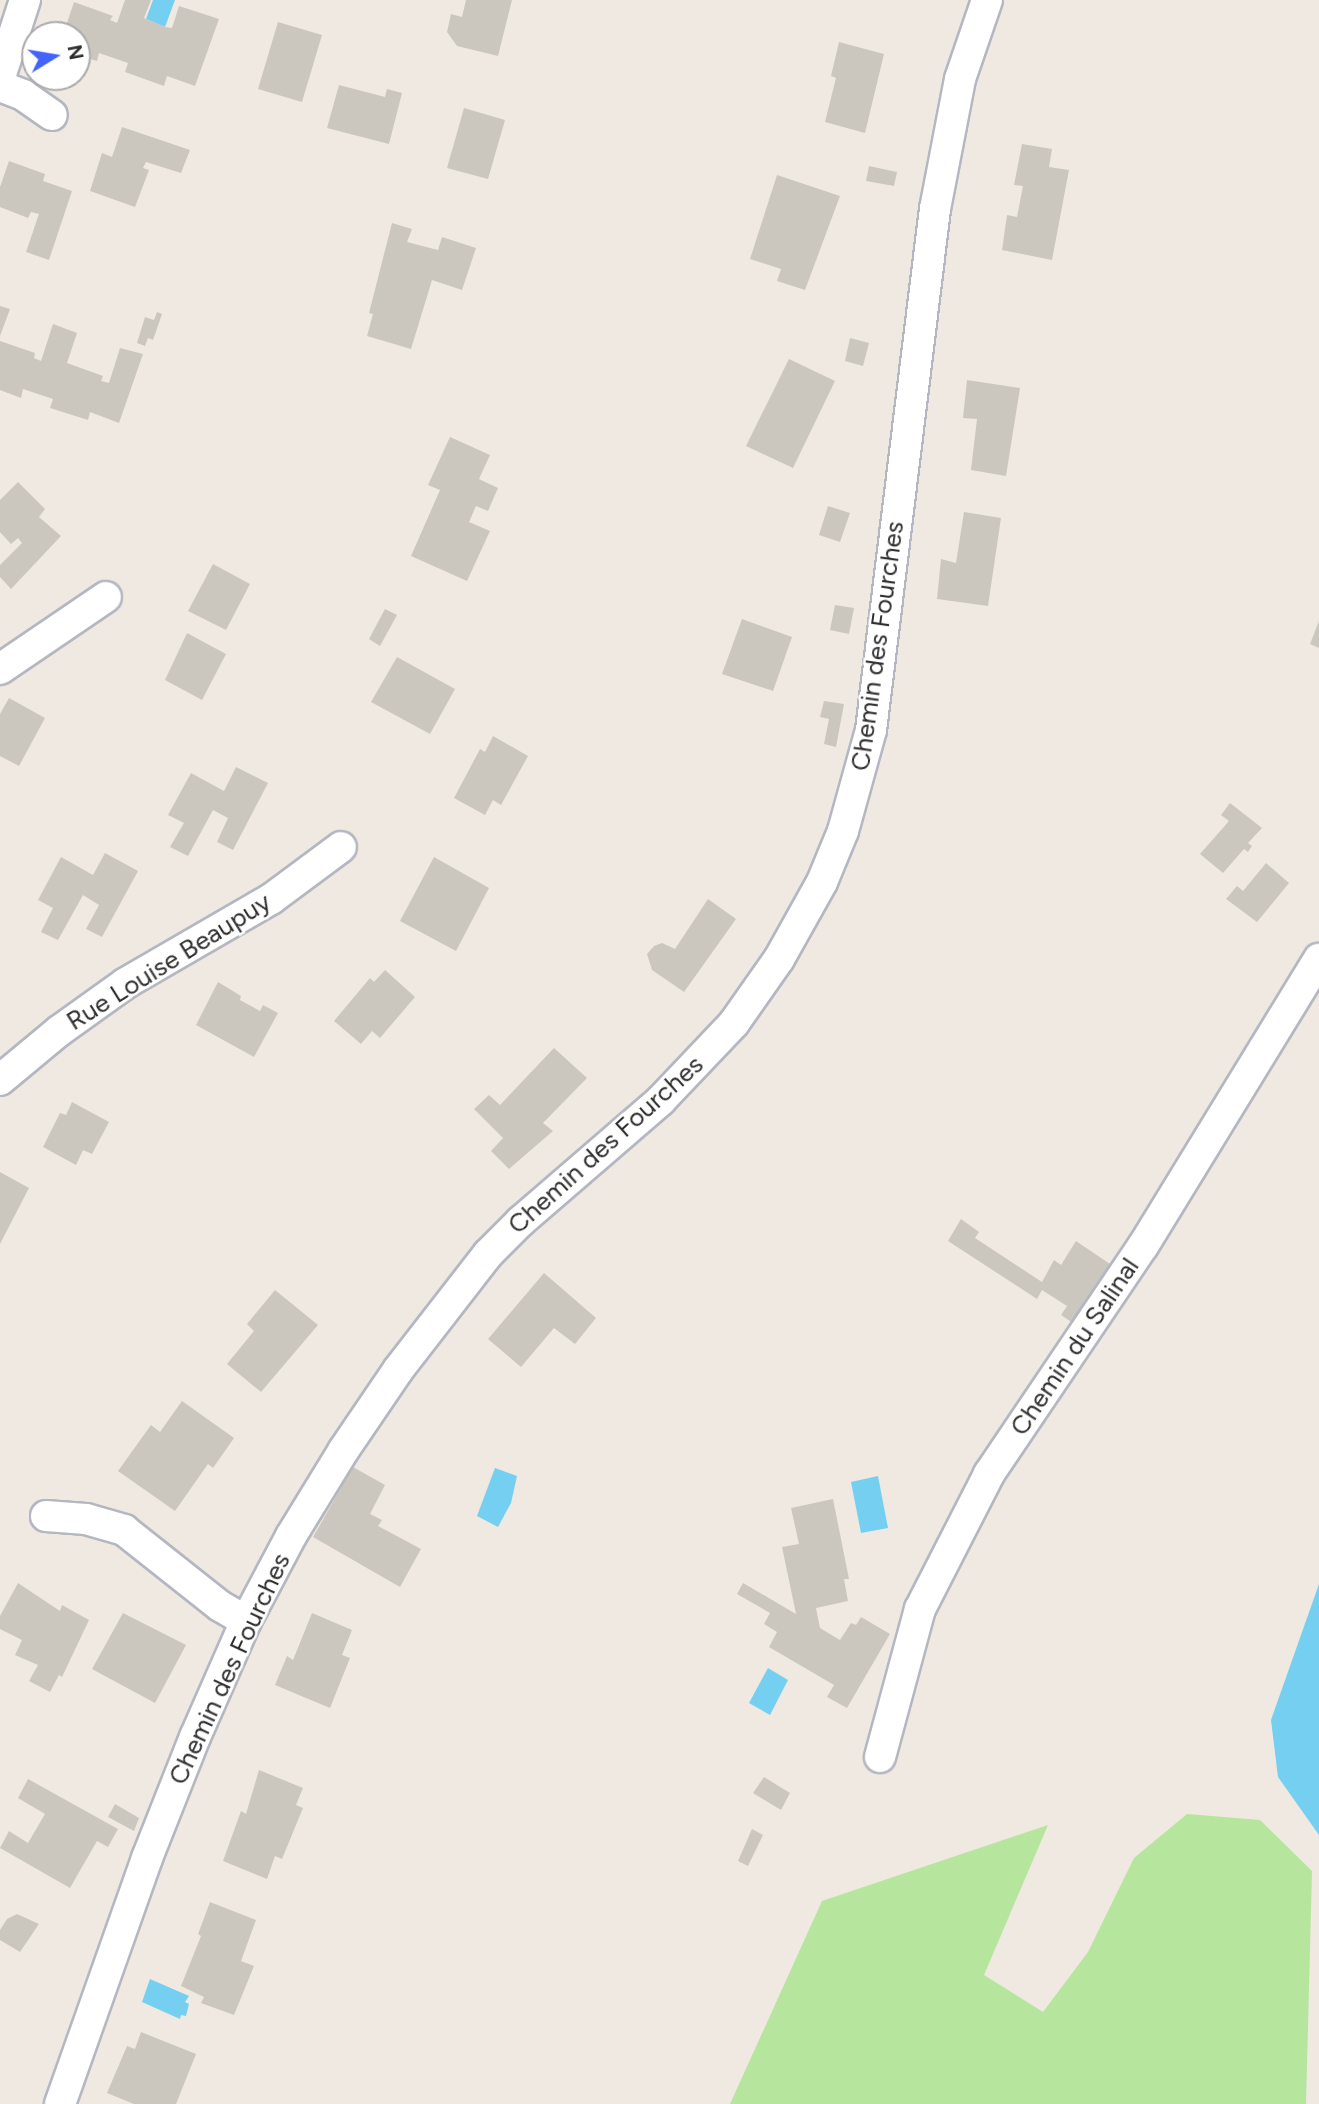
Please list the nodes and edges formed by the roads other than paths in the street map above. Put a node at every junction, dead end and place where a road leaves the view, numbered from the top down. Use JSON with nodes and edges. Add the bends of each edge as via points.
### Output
{"nodes":[{"id":1,"x":25,"y":0,"type":"edge"},
{"id":2,"x":987,"y":0,"type":"edge"},
{"id":3,"x":0,"y":77,"type":"edge"},
{"id":4,"x":0,"y":86,"type":"edge"},
{"id":5,"x":52,"y":115,"type":"dead end"},
{"id":6,"x":106,"y":597,"type":"dead end"},
{"id":7,"x":0,"y":670,"type":"edge"},
{"id":8,"x":341,"y":846,"type":"dead end"},
{"id":9,"x":1319,"y":959,"type":"edge"},
{"id":10,"x":0,"y":1080,"type":"edge"},
{"id":11,"x":46,"y":1516,"type":"dead end"},
{"id":12,"x":246,"y":1621,"type":"junction"},
{"id":13,"x":880,"y":1757,"type":"dead end"},
{"id":14,"x":61,"y":2104,"type":"edge"}],
"edges":[{"from":1,"to":3,"type":"street"},
{"from":2,"to":12,"type":"street","name":"Chemin des Fourches","via":[[960,79],[935,209],[871,730],[843,831],[822,882],[758,991],[709,1051],[661,1101],[521,1221],[457,1290],[342,1451]]},
{"from":4,"to":5,"type":"street"},
{"from":6,"to":7,"type":"street"},
{"from":8,"to":10,"type":"street","name":"Rue Louise Beaupuy","via":[[271,898],[126,983]]},
{"from":9,"to":13,"type":"street","name":"Chemin du Salinal","via":[[1143,1246],[989,1474],[920,1609]]},
{"from":11,"to":12,"type":"street","via":[[86,1519],[124,1530],[220,1606]]},
{"from":12,"to":14,"type":"street","name":"Chemin des Fourches","via":[[147,1858]]}]}
